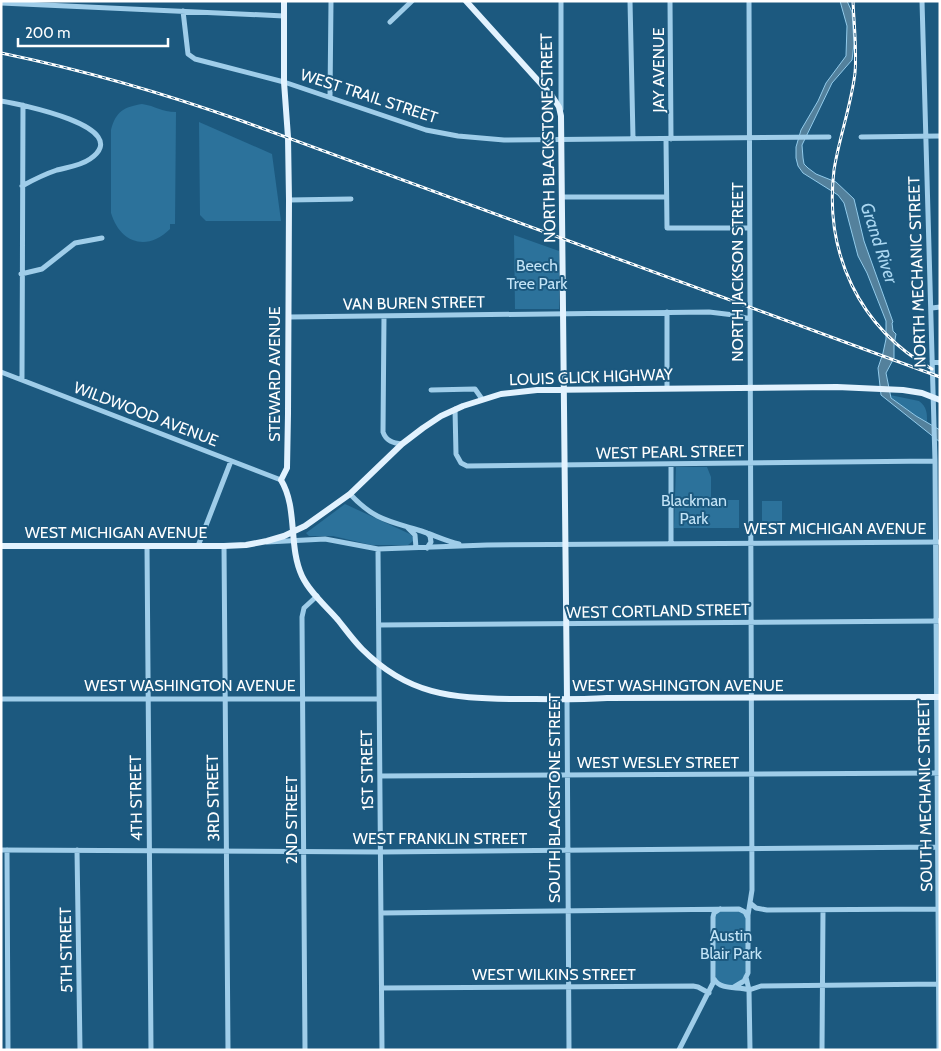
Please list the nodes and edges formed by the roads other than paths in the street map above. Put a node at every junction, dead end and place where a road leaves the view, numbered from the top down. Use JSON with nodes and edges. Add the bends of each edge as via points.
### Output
{"nodes":[{"id":1,"x":284,"y":1,"type":"edge"},
{"id":2,"x":331,"y":1,"type":"edge"},
{"id":3,"x":412,"y":1,"type":"edge"},
{"id":4,"x":466,"y":1,"type":"edge"},
{"id":5,"x":561,"y":1,"type":"edge"},
{"id":6,"x":630,"y":1,"type":"edge"},
{"id":7,"x":670,"y":1,"type":"edge"},
{"id":8,"x":748,"y":1,"type":"edge"},
{"id":9,"x":922,"y":1,"type":"edge"},
{"id":10,"x":1,"y":3,"type":"edge"},
{"id":11,"x":183,"y":11,"type":"junction"},
{"id":12,"x":284,"y":16,"type":"junction"},
{"id":13,"x":390,"y":22,"type":"dead end"},
{"id":14,"x":284,"y":82,"type":"junction"},
{"id":15,"x":330,"y":97,"type":"junction"},
{"id":16,"x":1,"y":101,"type":"edge"},
{"id":17,"x":23,"y":105,"type":"junction"},
{"id":18,"x":561,"y":112,"type":"junction"},
{"id":19,"x":861,"y":136,"type":"dead end"},
{"id":20,"x":926,"y":136,"type":"junction"},
{"id":21,"x":940,"y":136,"type":"edge"},
{"id":22,"x":829,"y":137,"type":"dead end"},
{"id":23,"x":633,"y":138,"type":"junction"},
{"id":24,"x":749,"y":138,"type":"junction"},
{"id":25,"x":562,"y":139,"type":"junction"},
{"id":26,"x":668,"y":139,"type":"junction"},
{"id":27,"x":22,"y":186,"type":"junction"},
{"id":28,"x":563,"y":197,"type":"junction"},
{"id":29,"x":666,"y":197,"type":"junction"},
{"id":30,"x":289,"y":200,"type":"junction"},
{"id":31,"x":351,"y":200,"type":"dead end"},
{"id":32,"x":749,"y":228,"type":"junction"},
{"id":33,"x":102,"y":238,"type":"dead end"},
{"id":34,"x":21,"y":274,"type":"junction"},
{"id":35,"x":940,"y":307,"type":"edge"},
{"id":36,"x":932,"y":308,"type":"junction"},
{"id":37,"x":667,"y":312,"type":"junction"},
{"id":38,"x":564,"y":313,"type":"junction"},
{"id":39,"x":384,"y":316,"type":"junction"},
{"id":40,"x":288,"y":317,"type":"junction"},
{"id":41,"x":750,"y":318,"type":"junction"},
{"id":42,"x":932,"y":361,"type":"junction"},
{"id":43,"x":940,"y":363,"type":"edge"},
{"id":44,"x":1,"y":372,"type":"edge"},
{"id":45,"x":22,"y":379,"type":"junction"},
{"id":46,"x":667,"y":388,"type":"junction"},
{"id":47,"x":749,"y":388,"type":"junction"},
{"id":48,"x":564,"y":389,"type":"junction"},
{"id":49,"x":431,"y":390,"type":"dead end"},
{"id":50,"x":482,"y":399,"type":"junction"},
{"id":51,"x":936,"y":399,"type":"edge"},
{"id":52,"x":455,"y":409,"type":"junction"},
{"id":53,"x":402,"y":444,"type":"junction"},
{"id":54,"x":231,"y":461,"type":"junction"},
{"id":55,"x":935,"y":462,"type":"junction"},
{"id":56,"x":750,"y":463,"type":"junction"},
{"id":57,"x":671,"y":464,"type":"junction"},
{"id":58,"x":565,"y":465,"type":"junction"},
{"id":59,"x":281,"y":480,"type":"junction"},
{"id":60,"x":350,"y":494,"type":"junction"},
{"id":61,"x":408,"y":528,"type":"junction"},
{"id":62,"x":293,"y":532,"type":"junction"},
{"id":63,"x":427,"y":533,"type":"junction"},
{"id":64,"x":262,"y":542,"type":"junction"},
{"id":65,"x":294,"y":542,"type":"junction"},
{"id":66,"x":750,"y":542,"type":"junction"},
{"id":67,"x":938,"y":542,"type":"edge"},
{"id":68,"x":671,"y":544,"type":"junction"},
{"id":69,"x":232,"y":545,"type":"joint"},
{"id":70,"x":465,"y":545,"type":"junction"},
{"id":71,"x":565,"y":545,"type":"junction"},
{"id":72,"x":1,"y":546,"type":"edge"},
{"id":73,"x":147,"y":546,"type":"junction"},
{"id":74,"x":198,"y":546,"type":"junction"},
{"id":75,"x":224,"y":546,"type":"junction"},
{"id":76,"x":416,"y":548,"type":"junction"},
{"id":77,"x":427,"y":548,"type":"junction"},
{"id":78,"x":378,"y":549,"type":"junction"},
{"id":79,"x":317,"y":596,"type":"junction"},
{"id":80,"x":938,"y":621,"type":"edge"},
{"id":81,"x":751,"y":622,"type":"junction"},
{"id":82,"x":566,"y":624,"type":"junction"},
{"id":83,"x":379,"y":625,"type":"junction"},
{"id":84,"x":379,"y":664,"type":"junction"},
{"id":85,"x":751,"y":698,"type":"junction"},
{"id":86,"x":938,"y":698,"type":"edge"},
{"id":87,"x":1,"y":699,"type":"edge"},
{"id":88,"x":148,"y":699,"type":"junction"},
{"id":89,"x":225,"y":699,"type":"junction"},
{"id":90,"x":302,"y":699,"type":"junction"},
{"id":91,"x":379,"y":699,"type":"junction"},
{"id":92,"x":567,"y":700,"type":"junction"},
{"id":93,"x":938,"y":773,"type":"edge"},
{"id":94,"x":751,"y":774,"type":"junction"},
{"id":95,"x":567,"y":775,"type":"junction"},
{"id":96,"x":380,"y":776,"type":"junction"},
{"id":97,"x":939,"y":847,"type":"edge"},
{"id":98,"x":751,"y":849,"type":"junction"},
{"id":99,"x":4,"y":850,"type":"edge"},
{"id":100,"x":77,"y":850,"type":"junction"},
{"id":101,"x":150,"y":850,"type":"junction"},
{"id":102,"x":226,"y":850,"type":"junction"},
{"id":103,"x":304,"y":850,"type":"junction"},
{"id":104,"x":568,"y":850,"type":"junction"},
{"id":105,"x":381,"y":852,"type":"junction"},
{"id":106,"x":750,"y":903,"type":"junction"},
{"id":107,"x":720,"y":909,"type":"junction"},
{"id":108,"x":738,"y":909,"type":"junction"},
{"id":109,"x":939,"y":909,"type":"edge"},
{"id":110,"x":706,"y":910,"type":"junction"},
{"id":111,"x":823,"y":910,"type":"junction"},
{"id":112,"x":568,"y":911,"type":"junction"},
{"id":113,"x":381,"y":913,"type":"junction"},
{"id":114,"x":713,"y":917,"type":"junction"},
{"id":115,"x":748,"y":919,"type":"junction"},
{"id":116,"x":713,"y":977,"type":"junction"},
{"id":117,"x":746,"y":977,"type":"junction"},
{"id":118,"x":939,"y":984,"type":"edge"},
{"id":119,"x":823,"y":985,"type":"junction"},
{"id":120,"x":568,"y":987,"type":"junction"},
{"id":121,"x":724,"y":987,"type":"junction"},
{"id":122,"x":734,"y":987,"type":"junction"},
{"id":123,"x":382,"y":988,"type":"junction"},
{"id":124,"x":4,"y":990,"type":"edge"},
{"id":125,"x":749,"y":990,"type":"junction"},
{"id":126,"x":709,"y":993,"type":"junction"},
{"id":127,"x":8,"y":1050,"type":"edge"},
{"id":128,"x":80,"y":1050,"type":"edge"},
{"id":129,"x":151,"y":1050,"type":"edge"},
{"id":130,"x":228,"y":1050,"type":"edge"},
{"id":131,"x":305,"y":1050,"type":"edge"},
{"id":132,"x":382,"y":1050,"type":"edge"},
{"id":133,"x":569,"y":1050,"type":"edge"},
{"id":134,"x":678,"y":1050,"type":"edge"},
{"id":135,"x":750,"y":1050,"type":"edge"},
{"id":136,"x":822,"y":1050,"type":"edge"},
{"id":137,"x":939,"y":1050,"type":"edge"}],
"edges":[{"from":1,"to":12,"type":"main road","name":"STEWARD AVENUE"},
{"from":2,"to":15,"type":"street"},
{"from":3,"to":13,"type":"street"},
{"from":4,"to":18,"type":"main road","via":[[544,86]]},
{"from":5,"to":18,"type":"street","name":"NORTH BLACKSTONE STREET"},
{"from":6,"to":23,"type":"street"},
{"from":7,"to":26,"type":"street","name":"JAY AVENUE"},
{"from":8,"to":24,"type":"street","name":"NORTH JACKSON STREET"},
{"from":9,"to":20,"type":"street","name":"NORTH MECHANIC STREET"},
{"from":10,"to":11,"type":"street"},
{"from":11,"to":12,"type":"street"},
{"from":11,"to":14,"type":"street","name":"WEST TRAIL STREET","via":[[191,57]]},
{"from":12,"to":14,"type":"main road","name":"STEWARD AVENUE"},
{"from":14,"to":15,"type":"street","name":"WEST TRAIL STREET"},
{"from":14,"to":30,"type":"main road","name":"STEWARD AVENUE"},
{"from":15,"to":25,"type":"street","name":"WEST TRAIL STREET","via":[[443,134],[504,140]]},
{"from":16,"to":17,"type":"street"},
{"from":17,"to":27,"type":"street"},
{"from":17,"to":27,"type":"street","via":[[82,124],[97,135],[101,145],[99,151],[82,164],[57,170]]},
{"from":18,"to":25,"type":"main road","name":"NORTH BLACKSTONE STREET"},
{"from":19,"to":20,"type":"street"},
{"from":20,"to":21,"type":"street"},
{"from":20,"to":36,"type":"street","name":"NORTH MECHANIC STREET"},
{"from":22,"to":24,"type":"street","name":"WEST TRAIL STREET"},
{"from":23,"to":25,"type":"street","name":"WEST TRAIL STREET"},
{"from":23,"to":26,"type":"street","name":"WEST TRAIL STREET"},
{"from":24,"to":26,"type":"street","name":"WEST TRAIL STREET"},
{"from":24,"to":32,"type":"street","name":"NORTH JACKSON STREET"},
{"from":25,"to":28,"type":"main road","name":"NORTH BLACKSTONE STREET"},
{"from":26,"to":29,"type":"street","name":"JAY AVENUE"},
{"from":27,"to":34,"type":"street"},
{"from":28,"to":29,"type":"street"},
{"from":28,"to":38,"type":"main road","name":"NORTH BLACKSTONE STREET"},
{"from":29,"to":32,"type":"street","name":"JAY AVENUE","via":[[667,228]]},
{"from":30,"to":31,"type":"street"},
{"from":30,"to":40,"type":"main road","name":"STEWARD AVENUE"},
{"from":32,"to":41,"type":"street","name":"NORTH JACKSON STREET"},
{"from":33,"to":34,"type":"street","via":[[74,243],[42,269]]},
{"from":34,"to":45,"type":"street"},
{"from":35,"to":36,"type":"street"},
{"from":36,"to":42,"type":"street","name":"NORTH MECHANIC STREET"},
{"from":37,"to":38,"type":"street","name":"VAN BUREN STREET"},
{"from":37,"to":41,"type":"street","name":"VAN BUREN STREET","via":[[709,312]]},
{"from":37,"to":46,"type":"street"},
{"from":38,"to":39,"type":"street","name":"VAN BUREN STREET"},
{"from":38,"to":48,"type":"main road","name":"NORTH BLACKSTONE STREET"},
{"from":39,"to":40,"type":"street","name":"VAN BUREN STREET"},
{"from":39,"to":53,"type":"street","via":[[383,432],[389,441]]},
{"from":40,"to":59,"type":"main road","name":"STEWARD AVENUE","via":[[288,465]]},
{"from":41,"to":47,"type":"street","name":"NORTH JACKSON STREET"},
{"from":42,"to":43,"type":"street"},
{"from":42,"to":51,"type":"street","name":"NORTH MECHANIC STREET"},
{"from":44,"to":45,"type":"street","name":"WILDWOOD AVENUE"},
{"from":45,"to":54,"type":"street","name":"WILDWOOD AVENUE"},
{"from":46,"to":47,"type":"main road","name":"LOUIS GLICK HIGHWAY"},
{"from":46,"to":48,"type":"main road","name":"LOUIS GLICK HIGHWAY"},
{"from":47,"to":51,"type":"main road","name":"LOUIS GLICK HIGHWAY","via":[[877,388],[911,391]]},
{"from":47,"to":56,"type":"street","name":"NORTH JACKSON STREET"},
{"from":48,"to":50,"type":"main road","name":"LOUIS GLICK HIGHWAY","via":[[522,391]]},
{"from":48,"to":58,"type":"main road","name":"NORTH BLACKSTONE STREET"},
{"from":49,"to":50,"type":"street","via":[[473,388]]},
{"from":50,"to":52,"type":"main road","name":"LOUIS GLICK HIGHWAY"},
{"from":51,"to":55,"type":"street","name":"NORTH MECHANIC STREET"},
{"from":52,"to":53,"type":"main road","name":"LOUIS GLICK HIGHWAY"},
{"from":52,"to":58,"type":"street","name":"WEST PEARL STREET","via":[[456,454],[463,464]]},
{"from":53,"to":60,"type":"main road","name":"LOUIS GLICK HIGHWAY"},
{"from":54,"to":59,"type":"street","name":"WILDWOOD AVENUE"},
{"from":54,"to":74,"type":"street"},
{"from":55,"to":56,"type":"street","name":"WEST PEARL STREET"},
{"from":55,"to":67,"type":"street","name":"NORTH MECHANIC STREET"},
{"from":56,"to":57,"type":"street","name":"WEST PEARL STREET"},
{"from":56,"to":66,"type":"street","name":"NORTH JACKSON STREET"},
{"from":57,"to":58,"type":"street","name":"WEST PEARL STREET"},
{"from":57,"to":68,"type":"street"},
{"from":58,"to":71,"type":"main road","name":"NORTH BLACKSTONE STREET"},
{"from":59,"to":62,"type":"main road","via":[[287,492]]},
{"from":60,"to":61,"type":"street","name":"WEST MICHIGAN AVENUE","via":[[370,513]]},
{"from":60,"to":62,"type":"main road","name":"LOUIS GLICK HIGHWAY"},
{"from":61,"to":63,"type":"street","name":"WEST MICHIGAN AVENUE"},
{"from":61,"to":76,"type":"street","via":[[415,534]]},
{"from":62,"to":64,"type":"main road","name":"LOUIS GLICK HIGHWAY"},
{"from":62,"to":65,"type":"main road"},
{"from":63,"to":70,"type":"street","name":"WEST MICHIGAN AVENUE"},
{"from":63,"to":77,"type":"street","via":[[431,540]]},
{"from":64,"to":65,"type":"street","name":"WEST MICHIGAN AVENUE"},
{"from":64,"to":69,"type":"main road","name":"LOUIS GLICK HIGHWAY"},
{"from":65,"to":78,"type":"street","name":"WEST MICHIGAN AVENUE","via":[[325,539]]},
{"from":65,"to":79,"type":"main road","via":[[302,574]]},
{"from":66,"to":67,"type":"street","name":"WEST MICHIGAN AVENUE"},
{"from":66,"to":68,"type":"street","name":"WEST MICHIGAN AVENUE"},
{"from":66,"to":81,"type":"street","name":"NORTH JACKSON STREET"},
{"from":67,"to":80,"type":"street","name":"SOUTH MECHANIC STREET"},
{"from":68,"to":71,"type":"street","name":"WEST MICHIGAN AVENUE"},
{"from":69,"to":75,"type":"main road","name":"WEST MICHIGAN AVENUE"},
{"from":70,"to":71,"type":"street","name":"WEST MICHIGAN AVENUE"},
{"from":70,"to":77,"type":"street","name":"WEST MICHIGAN AVENUE"},
{"from":71,"to":82,"type":"main road","name":"SOUTH BLACKSTONE STREET"},
{"from":72,"to":73,"type":"main road","name":"WEST MICHIGAN AVENUE"},
{"from":73,"to":74,"type":"main road","name":"WEST MICHIGAN AVENUE"},
{"from":73,"to":88,"type":"street","name":"4TH STREET"},
{"from":74,"to":75,"type":"main road","name":"WEST MICHIGAN AVENUE"},
{"from":75,"to":89,"type":"street","name":"3RD STREET"},
{"from":76,"to":77,"type":"street","name":"WEST MICHIGAN AVENUE"},
{"from":76,"to":78,"type":"street","name":"WEST MICHIGAN AVENUE"},
{"from":78,"to":83,"type":"street","name":"1ST STREET"},
{"from":79,"to":84,"type":"main road","via":[[359,647]]},
{"from":79,"to":90,"type":"street","name":"2ND STREET","via":[[302,613]]},
{"from":80,"to":81,"type":"street","name":"WEST CORTLAND STREET"},
{"from":80,"to":86,"type":"street","name":"SOUTH MECHANIC STREET"},
{"from":81,"to":82,"type":"street","name":"WEST CORTLAND STREET"},
{"from":81,"to":85,"type":"street","name":"NORTH JACKSON STREET"},
{"from":82,"to":83,"type":"street","name":"WEST CORTLAND STREET"},
{"from":82,"to":92,"type":"main road","name":"SOUTH BLACKSTONE STREET"},
{"from":83,"to":84,"type":"street","name":"1ST STREET"},
{"from":84,"to":91,"type":"street","name":"1ST STREET"},
{"from":84,"to":92,"type":"main road","name":"WEST WASHINGTON AVENUE","via":[[403,680],[441,694]]},
{"from":85,"to":86,"type":"main road","name":"WEST WASHINGTON AVENUE"},
{"from":85,"to":92,"type":"main road","name":"WEST WASHINGTON AVENUE"},
{"from":85,"to":94,"type":"street","name":"NORTH JACKSON STREET"},
{"from":86,"to":93,"type":"street","name":"SOUTH MECHANIC STREET"},
{"from":87,"to":88,"type":"street","name":"WEST WASHINGTON AVENUE"},
{"from":88,"to":89,"type":"street","name":"WEST WASHINGTON AVENUE"},
{"from":88,"to":101,"type":"street","name":"4TH STREET"},
{"from":89,"to":90,"type":"street","name":"WEST WASHINGTON AVENUE"},
{"from":89,"to":102,"type":"street","name":"3RD STREET"},
{"from":90,"to":91,"type":"street","name":"WEST WASHINGTON AVENUE"},
{"from":90,"to":103,"type":"street","name":"2ND STREET"},
{"from":91,"to":96,"type":"street","name":"1ST STREET"},
{"from":92,"to":95,"type":"street","name":"SOUTH BLACKSTONE STREET"},
{"from":93,"to":94,"type":"street","name":"WEST WESLEY STREET"},
{"from":93,"to":97,"type":"street","name":"SOUTH MECHANIC STREET"},
{"from":94,"to":95,"type":"street","name":"WEST WESLEY STREET"},
{"from":94,"to":98,"type":"street","name":"NORTH JACKSON STREET"},
{"from":95,"to":96,"type":"street","name":"WEST WESLEY STREET"},
{"from":95,"to":104,"type":"street","name":"SOUTH BLACKSTONE STREET"},
{"from":96,"to":105,"type":"street","name":"1ST STREET"},
{"from":97,"to":98,"type":"street","name":"WEST FRANKLIN STREET"},
{"from":97,"to":109,"type":"street","name":"SOUTH MECHANIC STREET"},
{"from":98,"to":104,"type":"street","name":"WEST FRANKLIN STREET"},
{"from":98,"to":106,"type":"street","name":"NORTH JACKSON STREET"},
{"from":99,"to":100,"type":"street","name":"WEST FRANKLIN STREET"},
{"from":99,"to":124,"type":"street"},
{"from":100,"to":101,"type":"street","name":"WEST FRANKLIN STREET"},
{"from":100,"to":128,"type":"street","name":"5TH STREET"},
{"from":101,"to":102,"type":"street","name":"WEST FRANKLIN STREET"},
{"from":101,"to":129,"type":"street","name":"4TH STREET"},
{"from":102,"to":103,"type":"street","name":"WEST FRANKLIN STREET"},
{"from":102,"to":130,"type":"street","name":"3RD STREET"},
{"from":103,"to":105,"type":"street","name":"WEST FRANKLIN STREET"},
{"from":103,"to":131,"type":"street","name":"2ND STREET"},
{"from":104,"to":105,"type":"street","name":"WEST FRANKLIN STREET"},
{"from":104,"to":112,"type":"street","name":"SOUTH BLACKSTONE STREET"},
{"from":105,"to":113,"type":"street","name":"1ST STREET"},
{"from":106,"to":108,"type":"street"},
{"from":106,"to":111,"type":"street","via":[[766,910]]},
{"from":106,"to":115,"type":"street","name":"NORTH JACKSON STREET"},
{"from":107,"to":108,"type":"street"},
{"from":107,"to":110,"type":"street"},
{"from":107,"to":114,"type":"street"},
{"from":108,"to":115,"type":"street","via":[[745,912]]},
{"from":109,"to":111,"type":"street"},
{"from":109,"to":118,"type":"street","name":"SOUTH MECHANIC STREET"},
{"from":110,"to":112,"type":"street"},
{"from":110,"to":114,"type":"street"},
{"from":111,"to":119,"type":"street"},
{"from":112,"to":113,"type":"street"},
{"from":112,"to":120,"type":"street","name":"SOUTH BLACKSTONE STREET"},
{"from":113,"to":123,"type":"street","name":"1ST STREET"},
{"from":114,"to":116,"type":"street"},
{"from":115,"to":117,"type":"street","name":"NORTH JACKSON STREET"},
{"from":116,"to":121,"type":"street"},
{"from":116,"to":126,"type":"street"},
{"from":117,"to":122,"type":"street"},
{"from":117,"to":125,"type":"street","name":"NORTH JACKSON STREET"},
{"from":118,"to":119,"type":"street"},
{"from":118,"to":137,"type":"street","name":"SOUTH MECHANIC STREET"},
{"from":119,"to":125,"type":"street","via":[[761,986]]},
{"from":119,"to":136,"type":"street"},
{"from":120,"to":123,"type":"street","name":"WEST WILKINS STREET"},
{"from":120,"to":126,"type":"street","name":"WEST WILKINS STREET","via":[[696,986]]},
{"from":120,"to":133,"type":"street","name":"SOUTH BLACKSTONE STREET"},
{"from":121,"to":122,"type":"street"},
{"from":121,"to":126,"type":"street"},
{"from":122,"to":125,"type":"street"},
{"from":123,"to":132,"type":"street","name":"1ST STREET"},
{"from":124,"to":127,"type":"street"},
{"from":125,"to":135,"type":"street","name":"NORTH JACKSON STREET"},
{"from":126,"to":134,"type":"street"}]}
